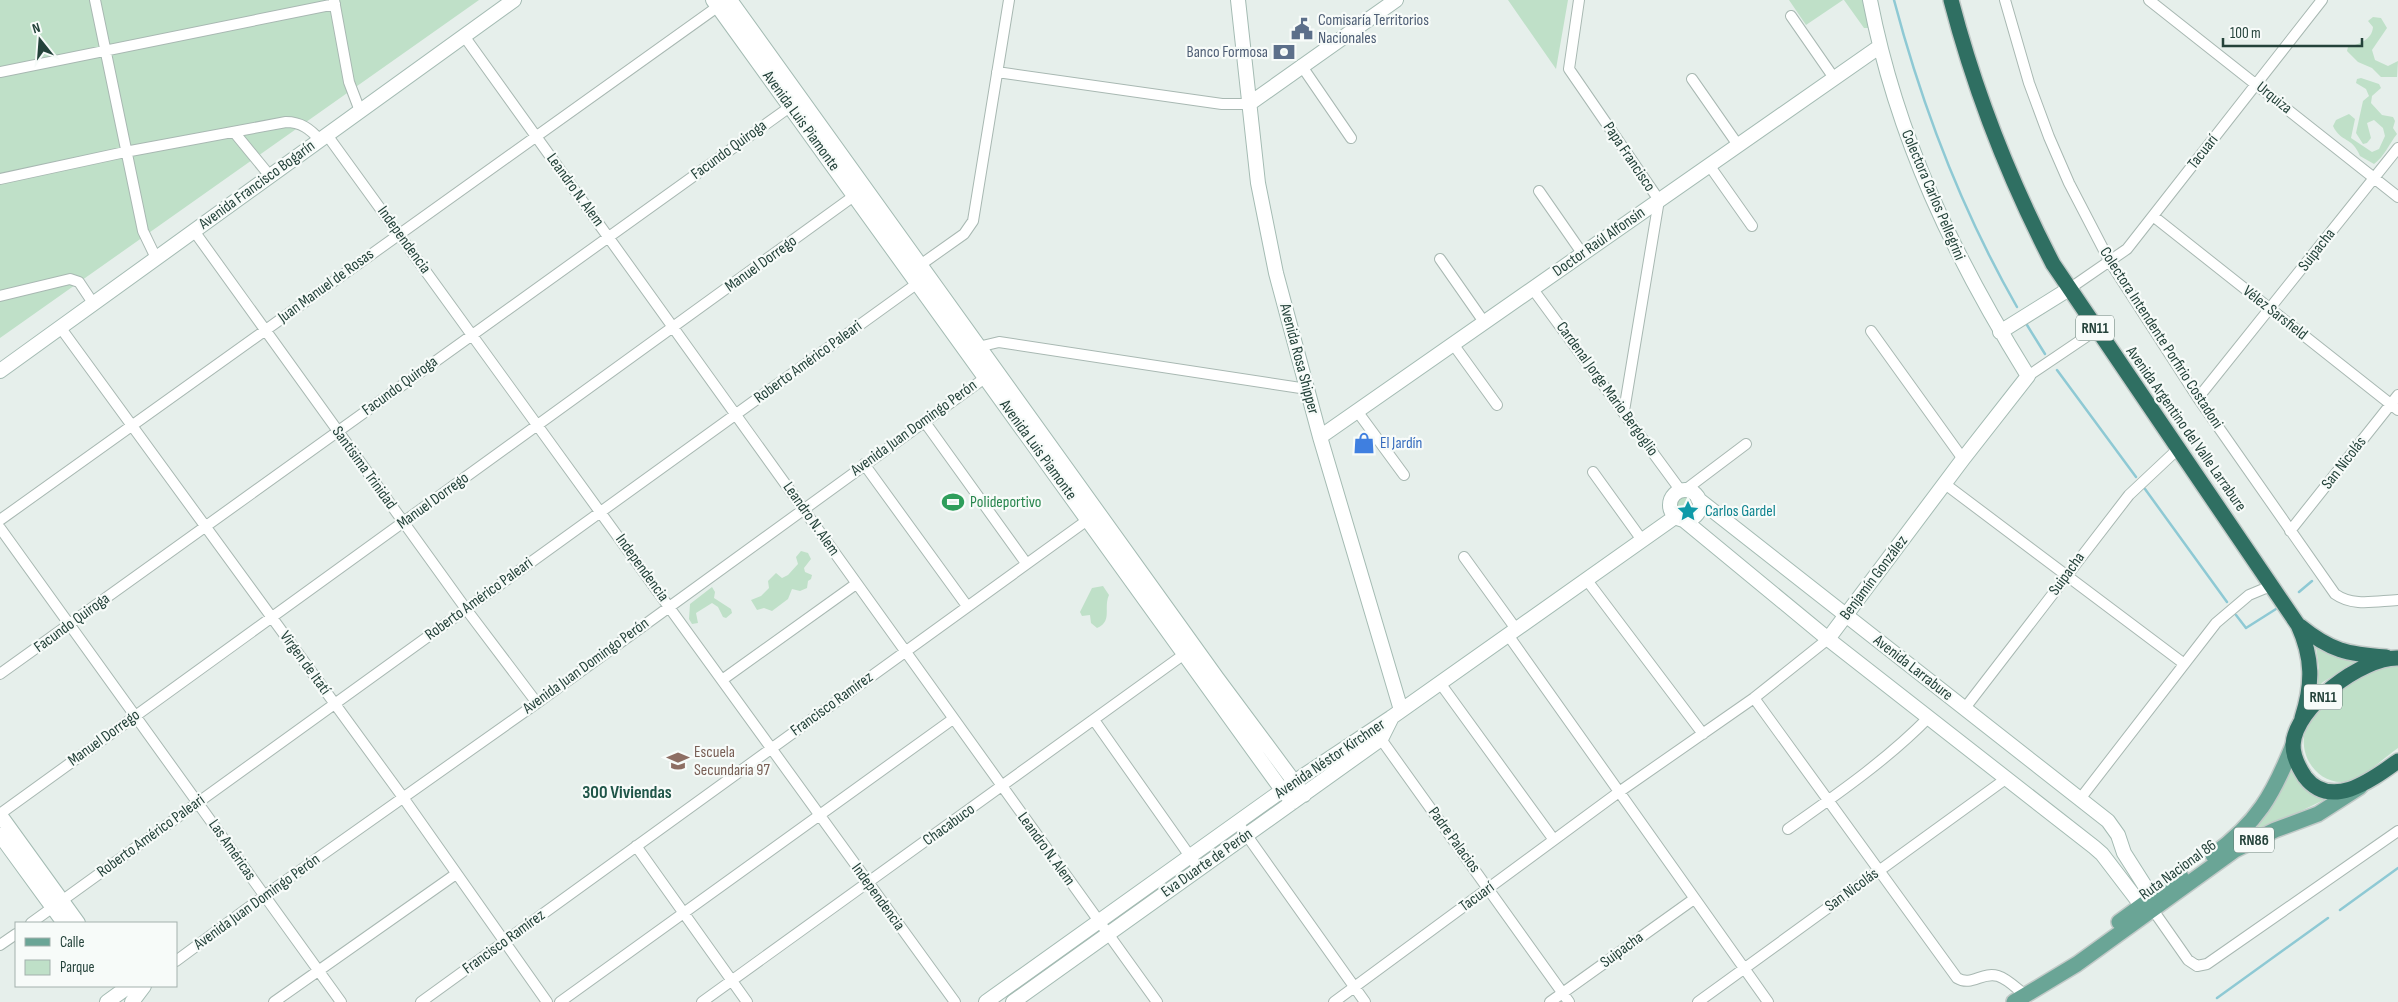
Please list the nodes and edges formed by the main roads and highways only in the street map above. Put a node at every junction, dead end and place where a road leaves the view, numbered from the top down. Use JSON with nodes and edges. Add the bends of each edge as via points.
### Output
{"nodes":[{"id":1,"x":1951,"y":0,"type":"edge"},
{"id":2,"x":2298,"y":625,"type":"junction"},
{"id":3,"x":2396,"y":658,"type":"edge"},
{"id":4,"x":2302,"y":718,"type":"junction"},
{"id":5,"x":2293,"y":745,"type":"junction"},
{"id":6,"x":2398,"y":761,"type":"edge"},
{"id":7,"x":2363,"y":786,"type":"junction"},
{"id":8,"x":2149,"y":904,"type":"junction"},
{"id":9,"x":2019,"y":998,"type":"edge"}],
"edges":[{"from":1,"to":2,"type":"highway","name":"Avenida Argentino del Valle Larrabure","number":"RN11","via":[[1998,148],[2053,264]]},
{"from":2,"to":3,"type":"highway","number":"RN11","via":[[2340,651]]},
{"from":2,"to":4,"type":"highway","number":"RN11","via":[[2312,669]]},
{"from":3,"to":4,"type":"highway","number":"RN11","via":[[2350,674]]},
{"from":4,"to":5,"type":"highway","number":"RN11"},
{"from":5,"to":7,"type":"highway","via":[[2301,771],[2316,787],[2328,792],[2341,792]]},
{"from":5,"to":8,"type":"main road","name":"Ruta Nacional 86","number":"RN86","via":[[2273,793],[2249,824]]},
{"from":6,"to":7,"type":"highway"},
{"from":7,"to":8,"type":"main road","name":"Ruta Nacional 86","number":"RN86","via":[[2318,814],[2236,850]]},
{"from":8,"to":9,"type":"main road","name":"Ruta Nacional 86","number":"RN86","via":[[2077,964]]}]}
